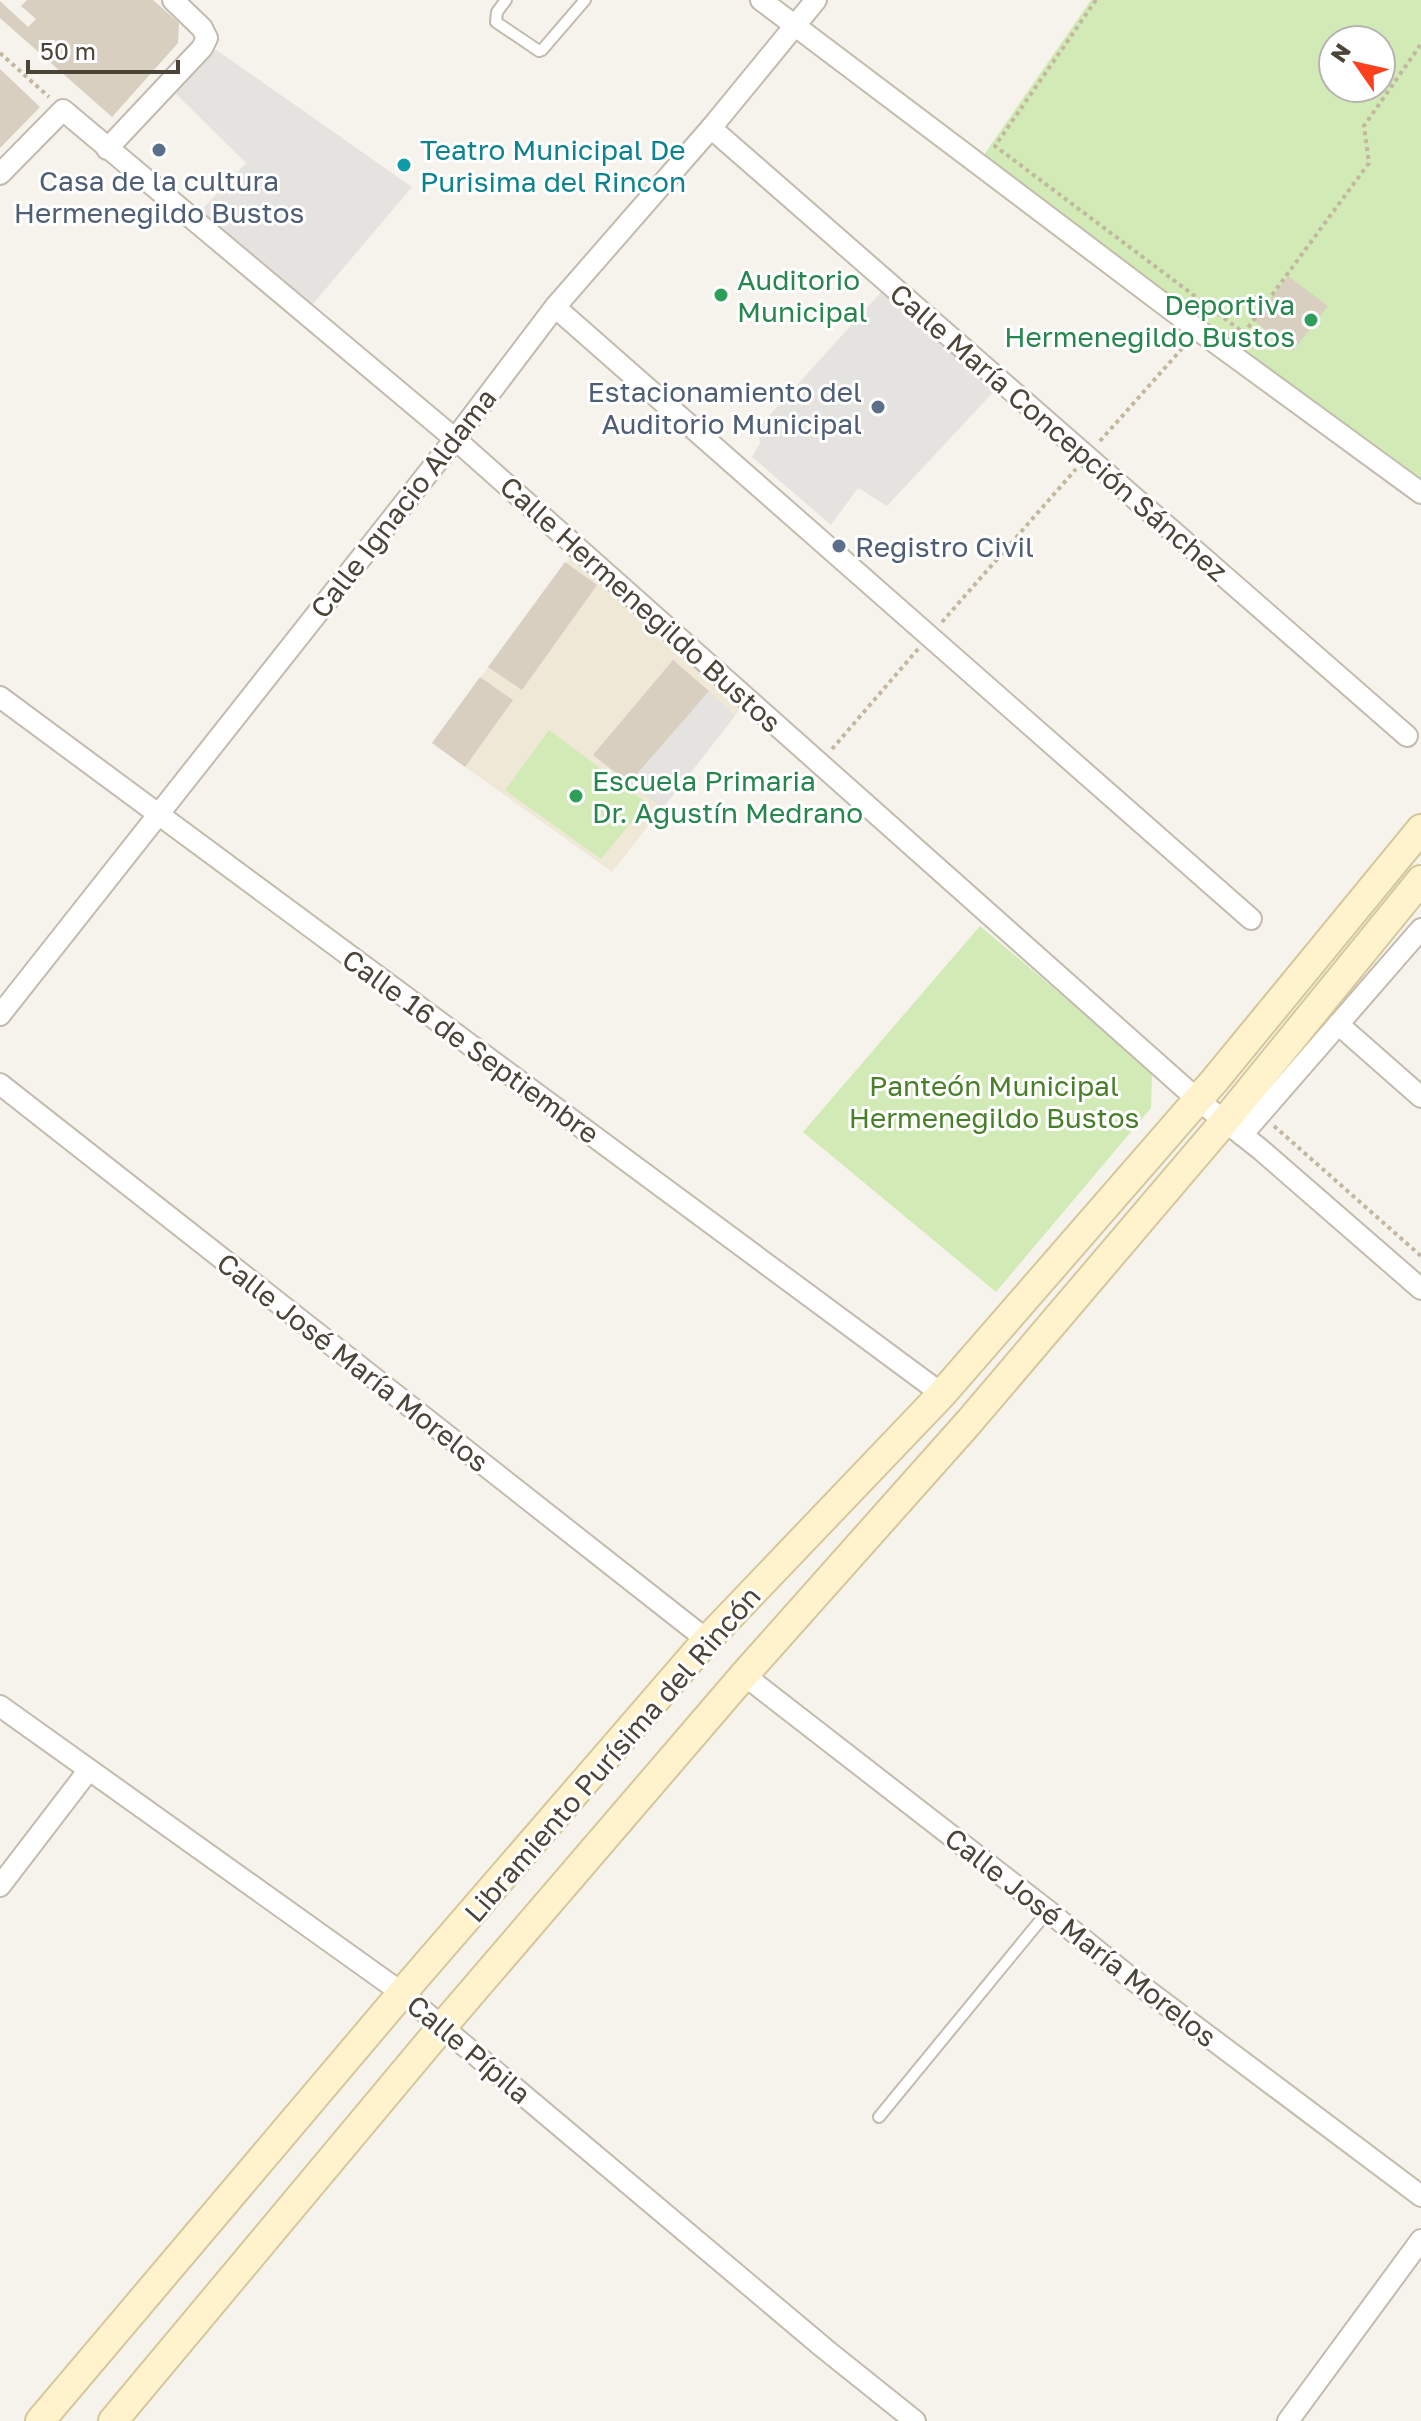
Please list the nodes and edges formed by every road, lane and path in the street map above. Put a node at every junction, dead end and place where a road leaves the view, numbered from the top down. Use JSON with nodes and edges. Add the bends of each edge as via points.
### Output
{"nodes":[{"id":1,"x":173,"y":0,"type":"edge"},
{"id":2,"x":506,"y":0,"type":"edge"},
{"id":3,"x":585,"y":0,"type":"edge"},
{"id":4,"x":761,"y":0,"type":"edge"},
{"id":5,"x":816,"y":0,"type":"edge"},
{"id":6,"x":1096,"y":0,"type":"edge"},
{"id":7,"x":796,"y":26,"type":"junction"},
{"id":8,"x":1421,"y":44,"type":"edge"},
{"id":9,"x":0,"y":53,"type":"edge"},
{"id":10,"x":63,"y":110,"type":"junction"},
{"id":11,"x":711,"y":128,"type":"junction"},
{"id":12,"x":107,"y":149,"type":"junction"},
{"id":13,"x":0,"y":174,"type":"edge"},
{"id":14,"x":555,"y":307,"type":"junction"},
{"id":15,"x":1198,"y":330,"type":"junction"},
{"id":16,"x":455,"y":439,"type":"junction"},
{"id":17,"x":1087,"y":456,"type":"junction"},
{"id":18,"x":1421,"y":493,"type":"edge"},
{"id":19,"x":929,"y":636,"type":"junction"},
{"id":20,"x":0,"y":697,"type":"edge"},
{"id":21,"x":1407,"y":736,"type":"dead end"},
{"id":22,"x":821,"y":763,"type":"junction"},
{"id":23,"x":158,"y":814,"type":"junction"},
{"id":24,"x":1421,"y":829,"type":"edge"},
{"id":25,"x":1421,"y":880,"type":"edge"},
{"id":26,"x":1251,"y":919,"type":"dead end"},
{"id":27,"x":1420,"y":931,"type":"edge"},
{"id":28,"x":0,"y":1015,"type":"edge"},
{"id":29,"x":1338,"y":1024,"type":"junction"},
{"id":30,"x":0,"y":1084,"type":"edge"},
{"id":31,"x":1421,"y":1097,"type":"edge"},
{"id":32,"x":1198,"y":1100,"type":"junction"},
{"id":33,"x":1260,"y":1114,"type":"junction"},
{"id":34,"x":1233,"y":1128,"type":"junction"},
{"id":35,"x":1421,"y":1256,"type":"edge"},
{"id":36,"x":1421,"y":1289,"type":"edge"},
{"id":37,"x":942,"y":1394,"type":"junction"},
{"id":38,"x":707,"y":1640,"type":"junction"},
{"id":39,"x":744,"y":1675,"type":"junction"},
{"id":40,"x":0,"y":1706,"type":"edge"},
{"id":41,"x":88,"y":1771,"type":"junction"},
{"id":42,"x":0,"y":1886,"type":"edge"},
{"id":43,"x":1048,"y":1911,"type":"junction"},
{"id":44,"x":402,"y":1993,"type":"junction"},
{"id":45,"x":442,"y":2027,"type":"junction"},
{"id":46,"x":879,"y":2117,"type":"dead end"},
{"id":47,"x":1421,"y":2196,"type":"edge"},
{"id":48,"x":1421,"y":2240,"type":"edge"},
{"id":49,"x":40,"y":2421,"type":"edge"},
{"id":50,"x":113,"y":2421,"type":"edge"},
{"id":51,"x":915,"y":2421,"type":"edge"},
{"id":52,"x":1288,"y":2421,"type":"edge"}],
"edges":[{"from":1,"to":12,"type":"street","via":[[207,38]]},
{"from":2,"to":3,"type":"lane","via":[[496,22],[539,51]]},
{"from":4,"to":7,"type":"street"},
{"from":5,"to":7,"type":"street","name":"Calle Ignacio Aldama"},
{"from":6,"to":8,"type":"path","via":[[995,146],[1244,333],[1369,163],[1364,126]]},
{"from":7,"to":11,"type":"street","name":"Calle Ignacio Aldama"},
{"from":7,"to":15,"type":"street"},
{"from":9,"to":10,"type":"path"},
{"from":10,"to":12,"type":"street","name":"Calle Hermenegildo Bustos"},
{"from":10,"to":13,"type":"street"},
{"from":11,"to":14,"type":"street","name":"Calle Ignacio Aldama"},
{"from":11,"to":17,"type":"street","name":"Calle María Concepción Sánchez"},
{"from":12,"to":16,"type":"street","name":"Calle Hermenegildo Bustos"},
{"from":14,"to":16,"type":"street","name":"Calle Ignacio Aldama"},
{"from":14,"to":19,"type":"street"},
{"from":15,"to":17,"type":"path"},
{"from":15,"to":18,"type":"street"},
{"from":16,"to":22,"type":"street","name":"Calle Hermenegildo Bustos"},
{"from":16,"to":23,"type":"street","name":"Calle Ignacio Aldama"},
{"from":17,"to":19,"type":"path"},
{"from":17,"to":21,"type":"street","name":"Calle María Concepción Sánchez"},
{"from":19,"to":22,"type":"path"},
{"from":19,"to":26,"type":"street"},
{"from":20,"to":23,"type":"street","name":"Calle 16 de Septiembre"},
{"from":22,"to":32,"type":"street","name":"Calle Hermenegildo Bustos"},
{"from":23,"to":28,"type":"street","name":"Calle Ignacio Aldama"},
{"from":23,"to":37,"type":"street","name":"Calle 16 de Septiembre"},
{"from":24,"to":32,"type":"main road","name":"Libramiento Purísima del Rincón"},
{"from":25,"to":34,"type":"main road","name":"Libramiento Purísima del Rincón"},
{"from":27,"to":29,"type":"street"},
{"from":29,"to":31,"type":"street"},
{"from":29,"to":33,"type":"street"},
{"from":30,"to":38,"type":"street","name":"Calle José María Morelos"},
{"from":32,"to":34,"type":"street","name":"Calle Hermenegildo Bustos"},
{"from":32,"to":37,"type":"main road","name":"Libramiento Purísima del Rincón"},
{"from":33,"to":34,"type":"street"},
{"from":33,"to":35,"type":"path"},
{"from":34,"to":36,"type":"street","name":"Calle Hermenegildo Bustos"},
{"from":34,"to":39,"type":"main road","name":"Libramiento Purísima del Rincón"},
{"from":37,"to":38,"type":"main road","name":"Libramiento Purísima del Rincón"},
{"from":38,"to":44,"type":"main road","name":"Libramiento Purísima del Rincón"},
{"from":39,"to":43,"type":"street","name":"Calle José María Morelos"},
{"from":39,"to":45,"type":"main road","name":"Libramiento Purísima del Rincón"},
{"from":40,"to":41,"type":"street","name":"Calle Pípila"},
{"from":41,"to":42,"type":"street"},
{"from":41,"to":44,"type":"street","name":"Calle Pípila"},
{"from":43,"to":46,"type":"lane"},
{"from":43,"to":47,"type":"street","name":"Calle José María Morelos"},
{"from":44,"to":45,"type":"street","name":"Calle Pípila"},
{"from":44,"to":49,"type":"main road","name":"Libramiento Purísima del Rincón"},
{"from":45,"to":50,"type":"main road","name":"Libramiento Purísima del Rincón"},
{"from":45,"to":51,"type":"street","name":"Calle Pípila"},
{"from":48,"to":52,"type":"street"}]}
